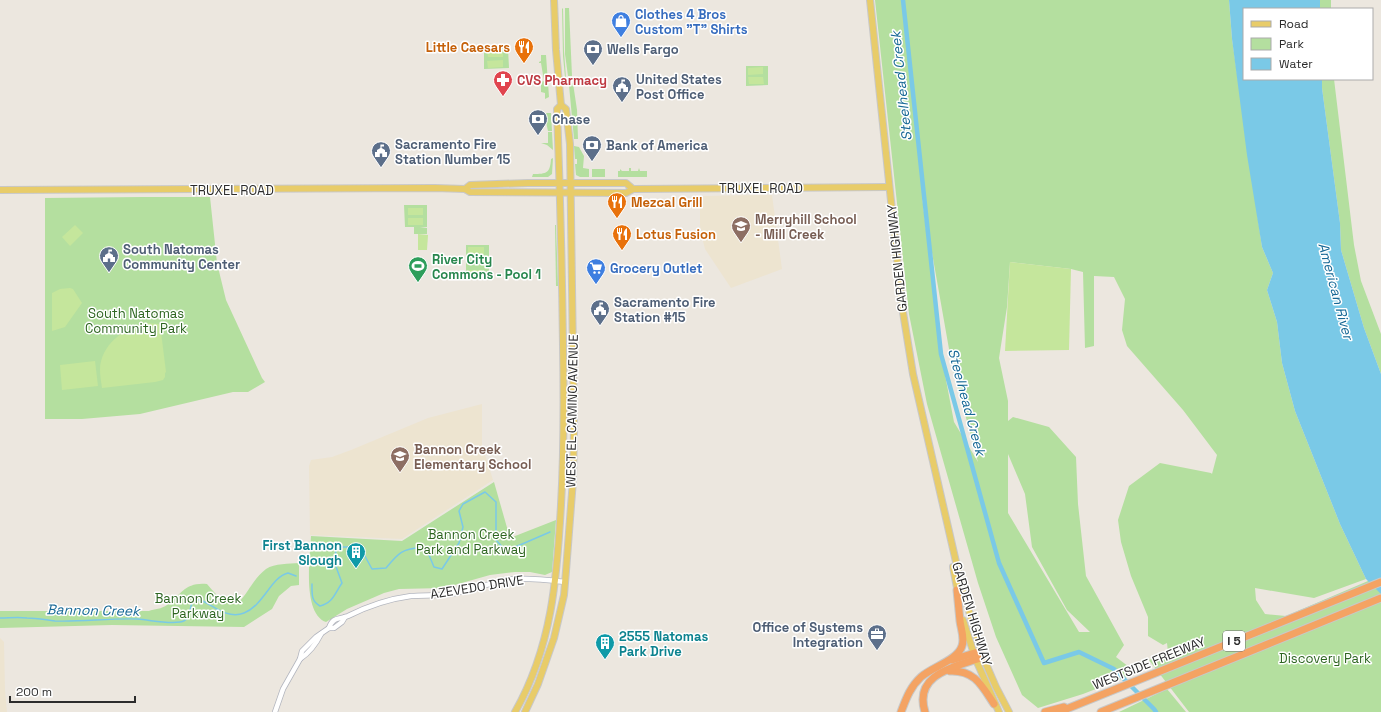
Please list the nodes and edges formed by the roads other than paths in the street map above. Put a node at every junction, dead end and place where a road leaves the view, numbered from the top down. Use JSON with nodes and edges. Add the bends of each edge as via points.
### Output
{"nodes":[{"id":1,"x":554,"y":0,"type":"edge"},
{"id":2,"x":870,"y":0,"type":"edge"},
{"id":3,"x":561,"y":105,"type":"junction"},
{"id":4,"x":571,"y":182,"type":"junction"},
{"id":5,"x":560,"y":183,"type":"junction"},
{"id":6,"x":889,"y":187,"type":"junction"},
{"id":7,"x":633,"y":189,"type":"junction"},
{"id":8,"x":0,"y":190,"type":"edge"},
{"id":9,"x":467,"y":190,"type":"junction"},
{"id":10,"x":560,"y":192,"type":"junction"},
{"id":11,"x":571,"y":192,"type":"junction"},
{"id":12,"x":944,"y":512,"type":"junction"},
{"id":13,"x":556,"y":581,"type":"junction"},
{"id":14,"x":565,"y":582,"type":"junction"},
{"id":15,"x":1381,"y":582,"type":"edge"},
{"id":16,"x":957,"y":590,"type":"junction"},
{"id":17,"x":1381,"y":598,"type":"edge"},
{"id":18,"x":978,"y":656,"type":"junction"},
{"id":19,"x":944,"y":663,"type":"junction"},
{"id":20,"x":946,"y":671,"type":"junction"},
{"id":21,"x":1087,"y":701,"type":"junction"},
{"id":22,"x":994,"y":704,"type":"junction"},
{"id":23,"x":275,"y":712,"type":"edge"},
{"id":24,"x":515,"y":712,"type":"edge"},
{"id":25,"x":526,"y":712,"type":"edge"},
{"id":26,"x":901,"y":712,"type":"edge"},
{"id":27,"x":925,"y":712,"type":"edge"},
{"id":28,"x":999,"y":712,"type":"edge"},
{"id":29,"x":1009,"y":712,"type":"edge"},
{"id":30,"x":1045,"y":712,"type":"edge"},
{"id":31,"x":1059,"y":712,"type":"edge"},
{"id":32,"x":1102,"y":712,"type":"edge"}],
"edges":[{"from":1,"to":3,"type":"main road","name":"WEST EL CAMINO AVENUE"},
{"from":2,"to":6,"type":"main road","name":"GARDEN HIGHWAY"},
{"from":3,"to":4,"type":"main road","name":"WEST EL CAMINO AVENUE","via":[[566,109]]},
{"from":3,"to":5,"type":"main road","name":"WEST EL CAMINO AVENUE","via":[[557,109]]},
{"from":4,"to":5,"type":"main road","name":"TRUXEL ROAD"},
{"from":4,"to":7,"type":"main road","name":"TRUXEL ROAD","via":[[626,183]]},
{"from":4,"to":11,"type":"main road","name":"WEST EL CAMINO AVENUE"},
{"from":5,"to":9,"type":"main road","name":"TRUXEL ROAD","via":[[470,185]]},
{"from":5,"to":10,"type":"main road","name":"WEST EL CAMINO AVENUE"},
{"from":6,"to":7,"type":"main road","name":"TRUXEL ROAD"},
{"from":6,"to":12,"type":"main road","name":"GARDEN HIGHWAY","via":[[908,350]]},
{"from":7,"to":11,"type":"main road","name":"TRUXEL ROAD","via":[[626,193]]},
{"from":8,"to":9,"type":"main road","name":"TRUXEL ROAD"},
{"from":9,"to":10,"type":"main road","name":"TRUXEL ROAD"},
{"from":10,"to":11,"type":"main road","name":"TRUXEL ROAD"},
{"from":10,"to":13,"type":"main road","name":"WEST EL CAMINO AVENUE","via":[[564,392],[562,491]]},
{"from":11,"to":14,"type":"main road","name":"WEST EL CAMINO AVENUE","via":[[574,429]]},
{"from":12,"to":16,"type":"main road","name":"GARDEN HIGHWAY"},
{"from":12,"to":18,"type":"main road","name":"GARDEN HIGHWAY"},
{"from":13,"to":14,"type":"street","name":"AZEVEDO DRIVE"},
{"from":13,"to":23,"type":"street","name":"AZEVEDO DRIVE","via":[[514,579],[450,594],[397,598],[372,605],[345,618],[338,618],[302,652],[283,689]]},
{"from":13,"to":24,"type":"main road","name":"WEST EL CAMINO AVENUE","via":[[543,645]]},
{"from":14,"to":25,"type":"main road","name":"WEST EL CAMINO AVENUE","via":[[560,617],[548,660]]},
{"from":15,"to":21,"type":"highway","name":"WESTSIDE FREEWAY","number":"I 5"},
{"from":16,"to":18,"type":"main road","name":"GARDEN HIGHWAY","via":[[964,623]]},
{"from":16,"to":19,"type":"highway","via":[[963,641],[958,653]]},
{"from":17,"to":32,"type":"highway","name":"WESTSIDE FREEWAY","number":"I 5"},
{"from":18,"to":19,"type":"highway"},
{"from":18,"to":20,"type":"highway"},
{"from":18,"to":22,"type":"main road","name":"GARDEN HIGHWAY"},
{"from":18,"to":29,"type":"main road","name":"GARDEN HIGHWAY"},
{"from":19,"to":26,"type":"highway","via":[[913,686]]},
{"from":20,"to":22,"type":"highway","via":[[962,671],[973,676]]},
{"from":20,"to":27,"type":"highway","via":[[932,678],[926,686],[922,701]]},
{"from":21,"to":30,"type":"highway"},
{"from":21,"to":31,"type":"highway","name":"WESTSIDE FREEWAY","number":"I 5"},
{"from":22,"to":28,"type":"main road","name":"GARDEN HIGHWAY"}]}
